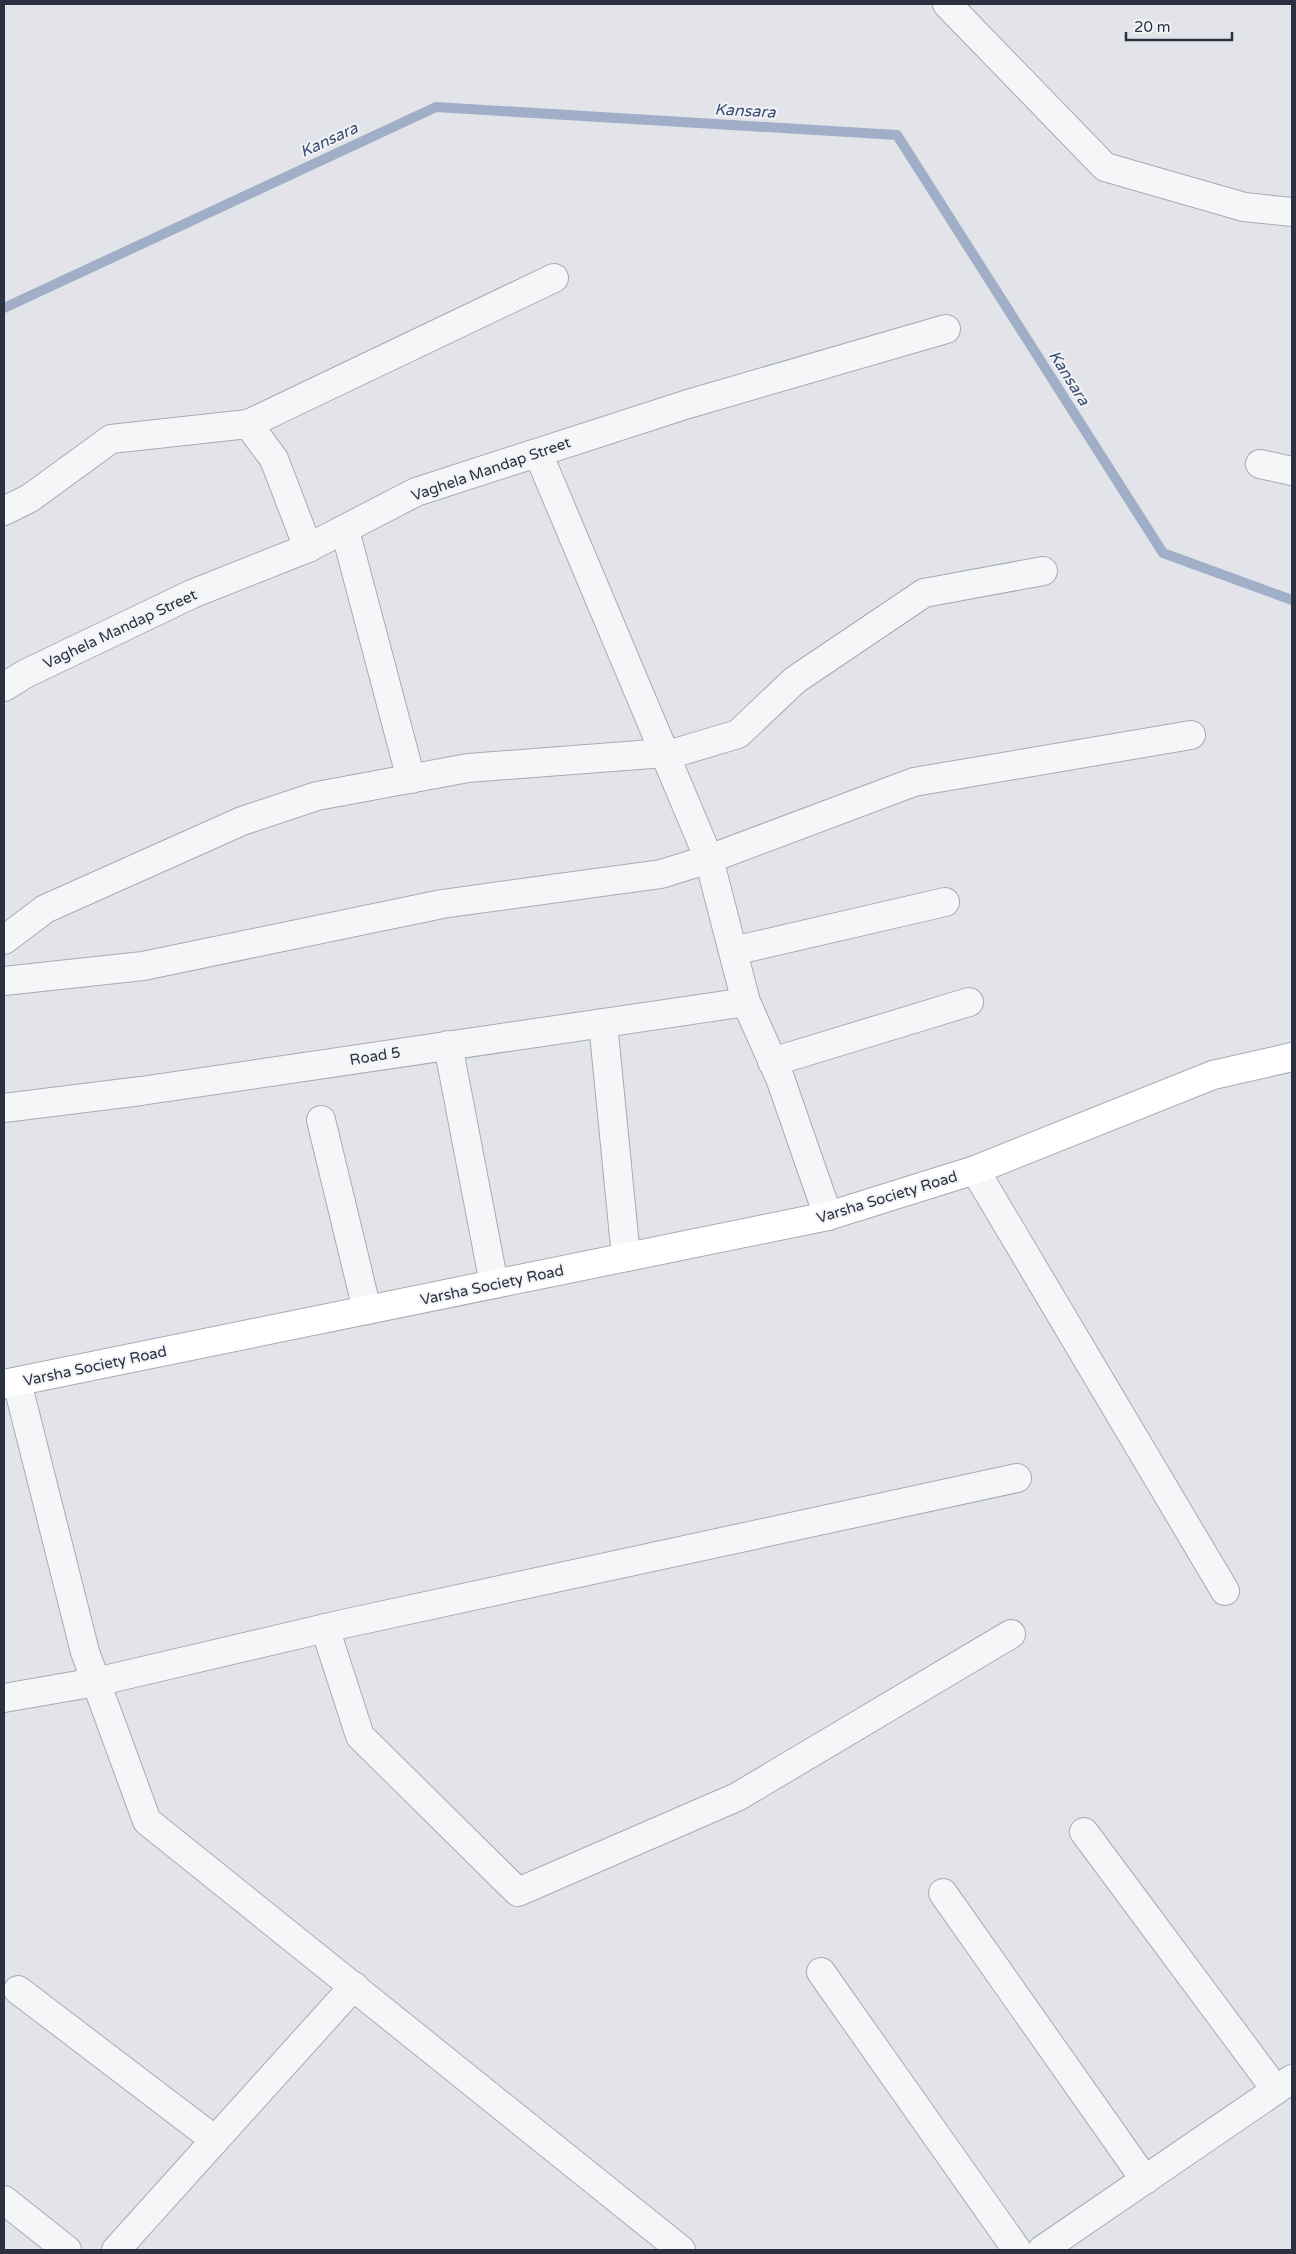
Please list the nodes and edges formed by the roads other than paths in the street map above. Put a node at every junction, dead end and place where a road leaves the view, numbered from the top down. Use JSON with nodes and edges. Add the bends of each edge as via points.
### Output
{"nodes":[{"id":1,"x":947,"y":4,"type":"edge"},
{"id":2,"x":1292,"y":212,"type":"edge"},
{"id":3,"x":554,"y":278,"type":"dead end"},
{"id":4,"x":946,"y":329,"type":"dead end"},
{"id":5,"x":248,"y":424,"type":"junction"},
{"id":6,"x":538,"y":453,"type":"junction"},
{"id":7,"x":1260,"y":464,"type":"dead end"},
{"id":8,"x":1292,"y":471,"type":"edge"},
{"id":9,"x":4,"y":511,"type":"edge"},
{"id":10,"x":345,"y":530,"type":"junction"},
{"id":11,"x":308,"y":548,"type":"junction"},
{"id":12,"x":1043,"y":571,"type":"dead end"},
{"id":13,"x":4,"y":687,"type":"edge"},
{"id":14,"x":1191,"y":735,"type":"dead end"},
{"id":15,"x":665,"y":753,"type":"junction"},
{"id":16,"x":411,"y":779,"type":"junction"},
{"id":17,"x":709,"y":859,"type":"junction"},
{"id":18,"x":945,"y":902,"type":"dead end"},
{"id":19,"x":4,"y":940,"type":"edge"},
{"id":20,"x":733,"y":951,"type":"junction"},
{"id":21,"x":4,"y":981,"type":"edge"},
{"id":22,"x":746,"y":1002,"type":"junction"},
{"id":23,"x":968,"y":1002,"type":"dead end"},
{"id":24,"x":603,"y":1023,"type":"junction"},
{"id":25,"x":448,"y":1046,"type":"junction"},
{"id":26,"x":1292,"y":1057,"type":"edge"},
{"id":27,"x":772,"y":1062,"type":"junction"},
{"id":28,"x":4,"y":1108,"type":"edge"},
{"id":29,"x":321,"y":1120,"type":"dead end"},
{"id":30,"x":975,"y":1170,"type":"junction"},
{"id":31,"x":828,"y":1216,"type":"junction"},
{"id":32,"x":626,"y":1257,"type":"junction"},
{"id":33,"x":494,"y":1284,"type":"junction"},
{"id":34,"x":367,"y":1310,"type":"junction"},
{"id":35,"x":10,"y":1383,"type":"edge"},
{"id":36,"x":1017,"y":1478,"type":"dead end"},
{"id":37,"x":1225,"y":1591,"type":"dead end"},
{"id":38,"x":326,"y":1628,"type":"junction"},
{"id":39,"x":1011,"y":1634,"type":"dead end"},
{"id":40,"x":96,"y":1682,"type":"junction"},
{"id":41,"x":4,"y":1698,"type":"edge"},
{"id":42,"x":1084,"y":1832,"type":"dead end"},
{"id":43,"x":943,"y":1893,"type":"dead end"},
{"id":44,"x":822,"y":1972,"type":"dead end"},
{"id":45,"x":354,"y":1986,"type":"junction"},
{"id":46,"x":18,"y":1990,"type":"dead end"},
{"id":47,"x":1284,"y":2085,"type":"edge"},
{"id":48,"x":215,"y":2140,"type":"junction"},
{"id":49,"x":1145,"y":2180,"type":"junction"},
{"id":50,"x":4,"y":2200,"type":"edge"},
{"id":51,"x":67,"y":2250,"type":"edge"},
{"id":52,"x":116,"y":2250,"type":"edge"},
{"id":53,"x":681,"y":2250,"type":"edge"},
{"id":54,"x":1017,"y":2250,"type":"edge"},
{"id":55,"x":1042,"y":2250,"type":"edge"}],
"edges":[{"from":1,"to":2,"type":"street","via":[[1105,167],[1244,207]]},
{"from":3,"to":5,"type":"street"},
{"from":4,"to":6,"type":"street","name":"Vaghela Mandap Street","via":[[688,404]]},
{"from":5,"to":9,"type":"street","via":[[111,439],[30,498]]},
{"from":5,"to":11,"type":"street","via":[[274,459]]},
{"from":6,"to":10,"type":"street","name":"Vaghela Mandap Street","via":[[416,492]]},
{"from":6,"to":15,"type":"street"},
{"from":7,"to":8,"type":"street"},
{"from":10,"to":11,"type":"street","name":"Vaghela Mandap Street"},
{"from":10,"to":16,"type":"street"},
{"from":11,"to":13,"type":"street","name":"Vaghela Mandap Street","via":[[192,594]]},
{"from":12,"to":15,"type":"street","via":[[924,593],[795,680],[738,734]]},
{"from":14,"to":17,"type":"street","via":[[914,782]]},
{"from":15,"to":16,"type":"street","via":[[468,768]]},
{"from":15,"to":17,"type":"street"},
{"from":16,"to":19,"type":"street","via":[[317,796],[242,821],[45,909]]},
{"from":17,"to":20,"type":"street"},
{"from":17,"to":21,"type":"street","via":[[661,874],[442,904],[143,966]]},
{"from":18,"to":20,"type":"street"},
{"from":20,"to":22,"type":"street"},
{"from":22,"to":24,"type":"street","name":"Road 5"},
{"from":22,"to":27,"type":"street"},
{"from":23,"to":27,"type":"street"},
{"from":24,"to":25,"type":"street","name":"Road 5"},
{"from":24,"to":32,"type":"street"},
{"from":25,"to":28,"type":"street","name":"Road 5","via":[[141,1092]]},
{"from":25,"to":33,"type":"street"},
{"from":26,"to":30,"type":"street","name":"Varsha Society Road","via":[[1213,1075]]},
{"from":27,"to":31,"type":"street"},
{"from":29,"to":34,"type":"street"},
{"from":30,"to":31,"type":"street","name":"Varsha Society Road"},
{"from":30,"to":37,"type":"street"},
{"from":31,"to":32,"type":"street","name":"Varsha Society Road"},
{"from":32,"to":33,"type":"street","name":"Varsha Society Road"},
{"from":33,"to":34,"type":"street","name":"Varsha Society Road"},
{"from":34,"to":35,"type":"street","name":"Varsha Society Road"},
{"from":35,"to":40,"type":"street"},
{"from":36,"to":38,"type":"street"},
{"from":38,"to":39,"type":"street","via":[[360,1736],[518,1892],[737,1797]]},
{"from":38,"to":40,"type":"street"},
{"from":40,"to":41,"type":"street"},
{"from":40,"to":45,"type":"street","via":[[147,1821]]},
{"from":42,"to":47,"type":"street"},
{"from":43,"to":49,"type":"street"},
{"from":44,"to":54,"type":"street"},
{"from":45,"to":48,"type":"street"},
{"from":45,"to":53,"type":"street"},
{"from":46,"to":48,"type":"street"},
{"from":47,"to":49,"type":"street"},
{"from":48,"to":52,"type":"street"},
{"from":49,"to":55,"type":"street"},
{"from":50,"to":51,"type":"street"}]}
